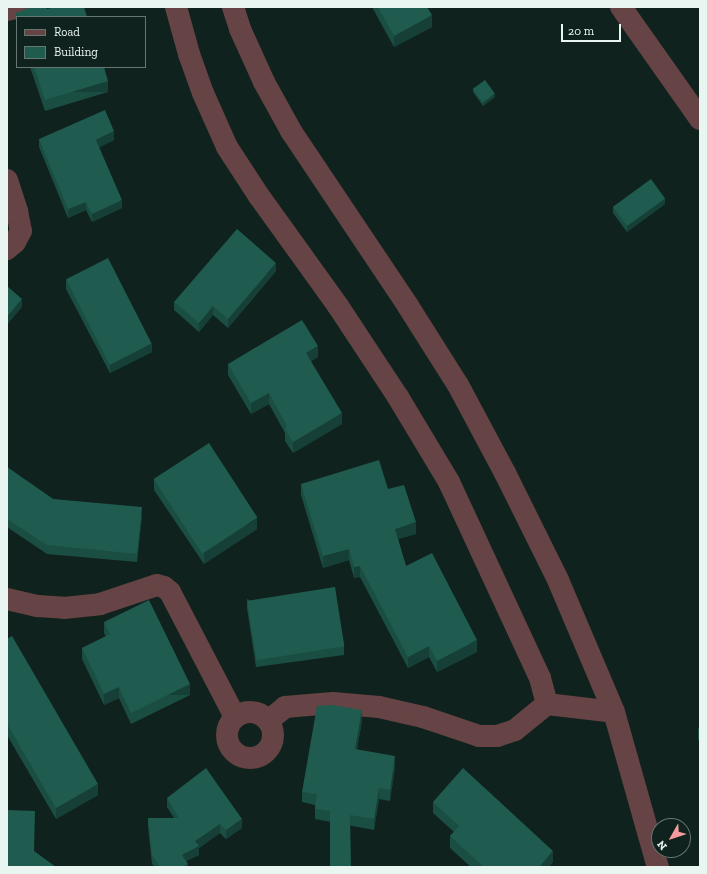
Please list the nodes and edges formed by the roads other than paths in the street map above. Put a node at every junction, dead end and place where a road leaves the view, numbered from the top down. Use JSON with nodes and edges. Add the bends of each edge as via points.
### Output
{"nodes":[{"id":1,"x":20,"y":7,"type":"edge"},
{"id":2,"x":176,"y":7,"type":"edge"},
{"id":3,"x":233,"y":7,"type":"edge"},
{"id":4,"x":621,"y":7,"type":"edge"},
{"id":5,"x":7,"y":10,"type":"edge"},
{"id":6,"x":700,"y":119,"type":"edge"},
{"id":7,"x":7,"y":180,"type":"edge"},
{"id":8,"x":7,"y":250,"type":"edge"},
{"id":9,"x":7,"y":599,"type":"edge"},
{"id":10,"x":547,"y":704,"type":"junction"},
{"id":11,"x":614,"y":712,"type":"junction"},
{"id":12,"x":236,"y":717,"type":"junction"},
{"id":13,"x":268,"y":720,"type":"junction"},
{"id":14,"x":658,"y":867,"type":"edge"}],
"edges":[{"from":1,"to":5,"type":"street"},
{"from":2,"to":10,"type":"street","via":[[203,93],[228,147],[398,397],[449,482],[540,678]]},
{"from":3,"to":11,"type":"street","via":[[255,62],[291,131],[458,385],[502,466],[558,580]]},
{"from":4,"to":6,"type":"street"},
{"from":7,"to":8,"type":"street","via":[[21,231],[16,242]]},
{"from":9,"to":12,"type":"street","via":[[38,606],[64,608],[100,604],[157,585],[164,587],[170,592]]},
{"from":10,"to":11,"type":"street"},
{"from":10,"to":13,"type":"street","via":[[515,730],[498,736],[479,736],[423,717],[379,706],[333,703],[286,707]]},
{"from":11,"to":14,"type":"street"},
{"from":12,"to":13,"type":"street","via":[[247,712],[259,713]]},
{"from":12,"to":13,"type":"street","via":[[228,726],[227,739],[232,750],[242,758],[254,759],[265,754],[272,744],[274,732]]}]}
